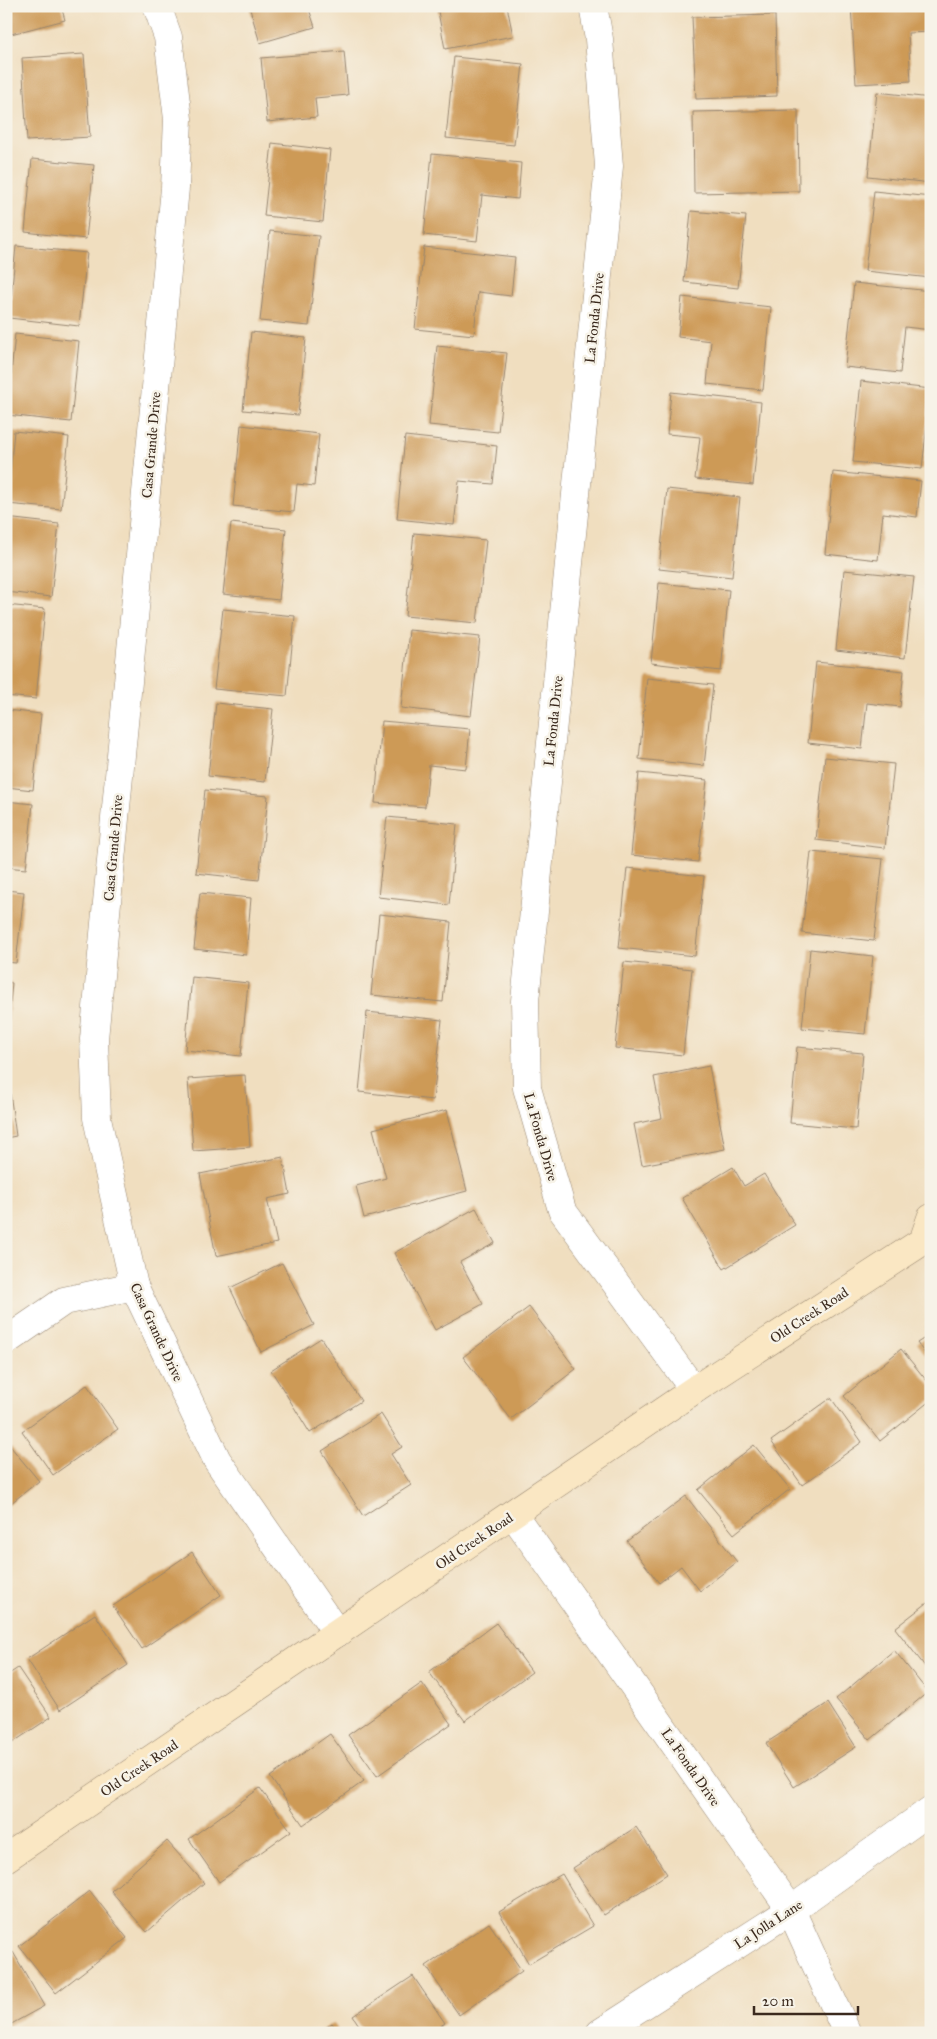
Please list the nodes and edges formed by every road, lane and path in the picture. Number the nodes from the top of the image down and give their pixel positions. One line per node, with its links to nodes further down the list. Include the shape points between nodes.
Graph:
1 (157, 6): 4 (street, Casa Grande Drive, via 168,37 178,120 175,188 94,1039 97,1118)
2 (593, 6): 6 (street, La Fonda Drive, via 599,39 609,166 525,1001 527,1088 562,1210)
3 (931, 1218): 6 (street, Old Creek Road, via 923,1241)
4 (134, 1286): 5 (street, via 64,1301); 8 (street, Casa Grande Drive, via 217,1460)
5 (6, 1341)
6 (694, 1390): 7 (street, Old Creek Road)
7 (513, 1514): 8 (street, Old Creek Road); 11 (street, La Fonda Drive)
8 (338, 1633): 10 (street, Old Creek Road)
9 (931, 1810): 11 (street, La Jolla Lane)
10 (6, 1858)
11 (791, 1910): 12 (street, La Jolla Lane); 13 (street, La Fonda Drive)
12 (600, 2033)
13 (847, 2033)

